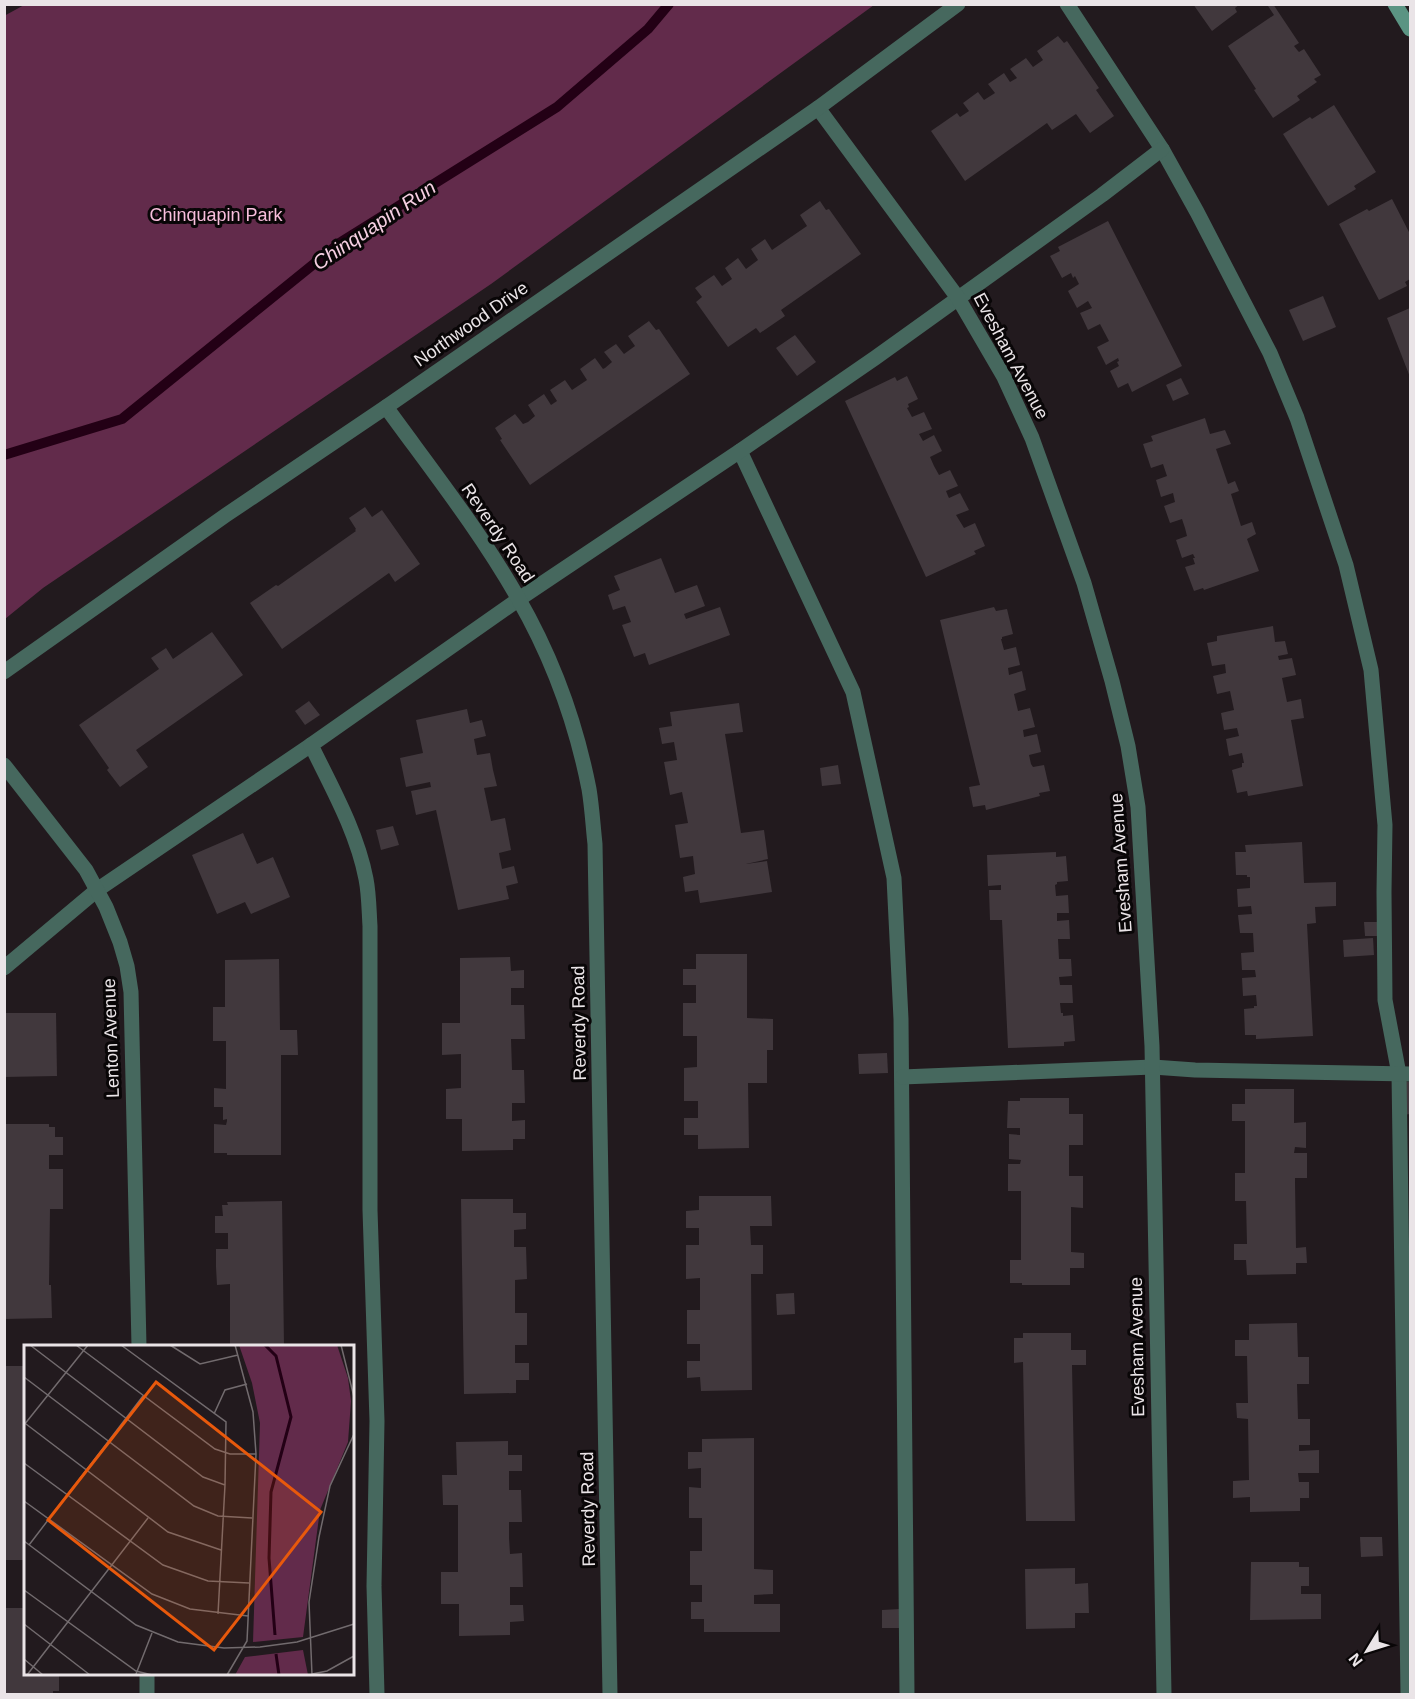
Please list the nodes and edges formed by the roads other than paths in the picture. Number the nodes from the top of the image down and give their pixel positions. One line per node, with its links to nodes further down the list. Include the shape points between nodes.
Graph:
1 (958, 4): 5 (street, Northwood Drive)
2 (1067, 4): 6 (street)
3 (1395, 4): 4 (main road)
4 (1410, 29)
5 (818, 108): 7 (street, Evesham Avenue); 8 (street, Northwood Drive)
6 (1162, 149): 7 (street); 17 (street, via 1270,353 1297,418 1346,565 1371,670 1385,825 1385,1000)
7 (958, 298): 9 (street); 16 (street, Evesham Avenue, via 1004,377 1032,438 1084,583 1112,681 1138,807)
8 (386, 407): 10 (street, Reverdy Road, via 489,550); 11 (street, Northwood Drive, via 225,515)
9 (740, 451): 10 (street); 18 (street, via 853,692 894,878)
10 (519, 599): 12 (street); 23 (street, Reverdy Road, via 561,689 576,735 589,791 595,844)
11 (4, 672)
12 (311, 745): 14 (street); 22 (street, via 356,843 366,879 370,926)
13 (4, 765): 14 (street, Lenton Avenue, via 86,870)
14 (97, 890): 15 (street); 19 (street, Lenton Avenue, via 120,942 131,992)
15 (4, 968)
16 (1153, 1067): 17 (street); 18 (street); 25 (street, Evesham Avenue)
17 (1405, 1074): 26 (street)
18 (902, 1077): 24 (street)
19 (139, 1345)
20 (147, 1675): 21 (street)
21 (147, 1695)
22 (377, 1695)
23 (610, 1695)
24 (907, 1695)
25 (1164, 1695)
26 (1408, 1695)

